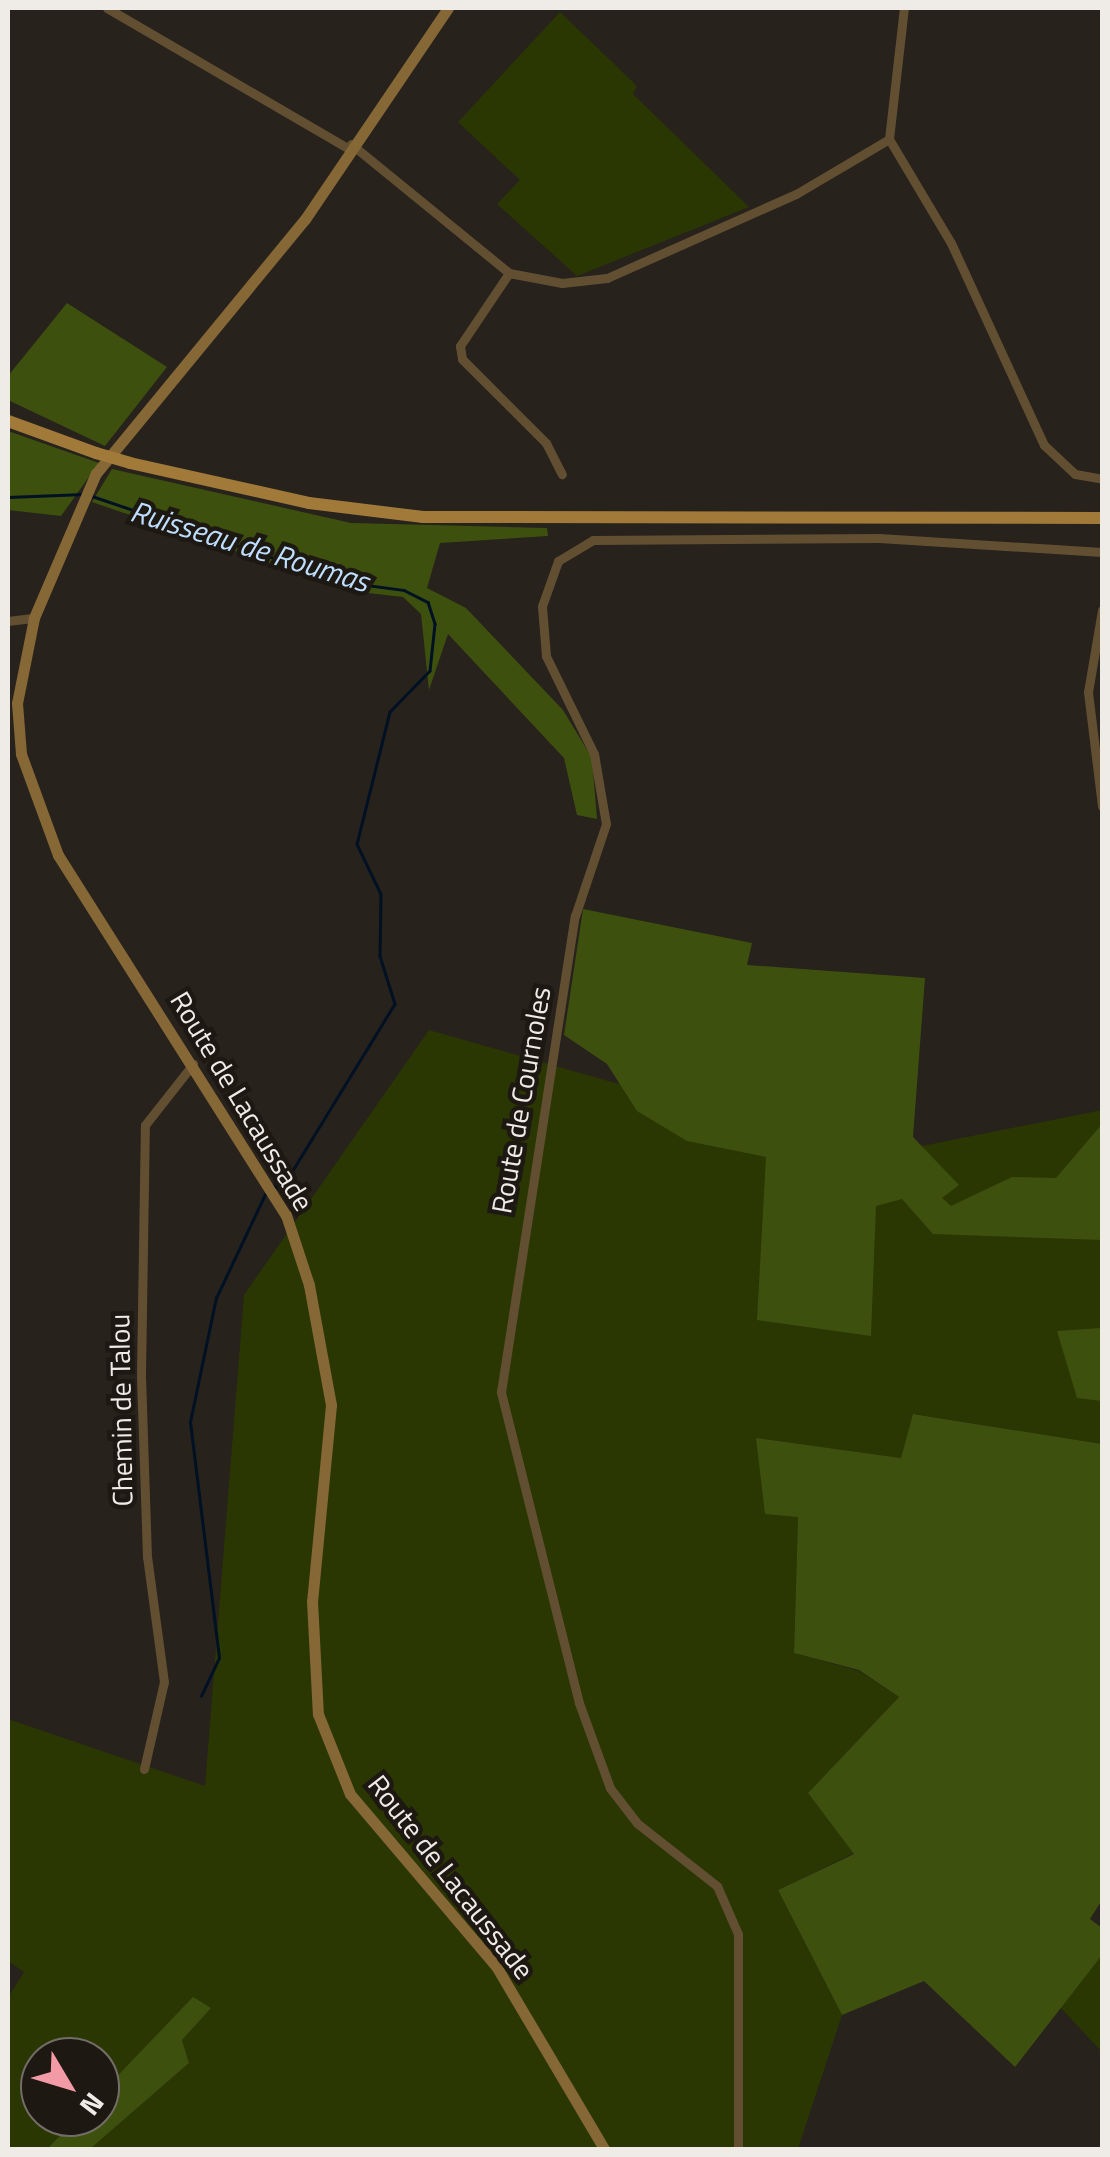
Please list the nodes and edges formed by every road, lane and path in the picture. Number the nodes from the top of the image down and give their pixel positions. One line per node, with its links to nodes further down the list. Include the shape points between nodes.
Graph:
1 (107, 8): 5 (street)
2 (448, 8): 5 (street, Route de Lacaussade)
3 (904, 8): 4 (street)
4 (889, 139): 6 (street, via 796,194 607,278 562,283); 9 (street, via 952,243 1044,445 1075,474)
5 (349, 146): 6 (street); 13 (street, Route de Lacaussade, via 305,219 96,473)
6 (508, 272): 8 (street, via 460,346 462,359 546,443)
7 (8, 421): 10 (main road, bridge, via 130,463 308,503 423,517)
8 (562, 474)
9 (1102, 479)
10 (1102, 518)
11 (1102, 552): 20 (street, Route de Cournoles, via 880,538 593,540 572,547 548,582 546,656 594,754 606,824 575,916 502,1392 579,1703 610,1788 637,1823 717,1886 738,1934)
12 (1102, 610): 16 (street, via 1088,692)
13 (34, 618): 14 (street); 15 (street, Route de Lacaussade)
14 (8, 621)
15 (12, 706): 17 (street, Route de Lacaussade, via 36,812)
16 (1102, 806)
17 (193, 1064): 18 (street, Chemin de Talou, via 146,1125 140,1374 164,1682); 19 (street, Route de Lacaussade, via 286,1216 309,1284 331,1404 312,1601 318,1714 350,1794 496,1966)
18 (144, 1769)
19 (605, 2150)
20 (738, 2150)

